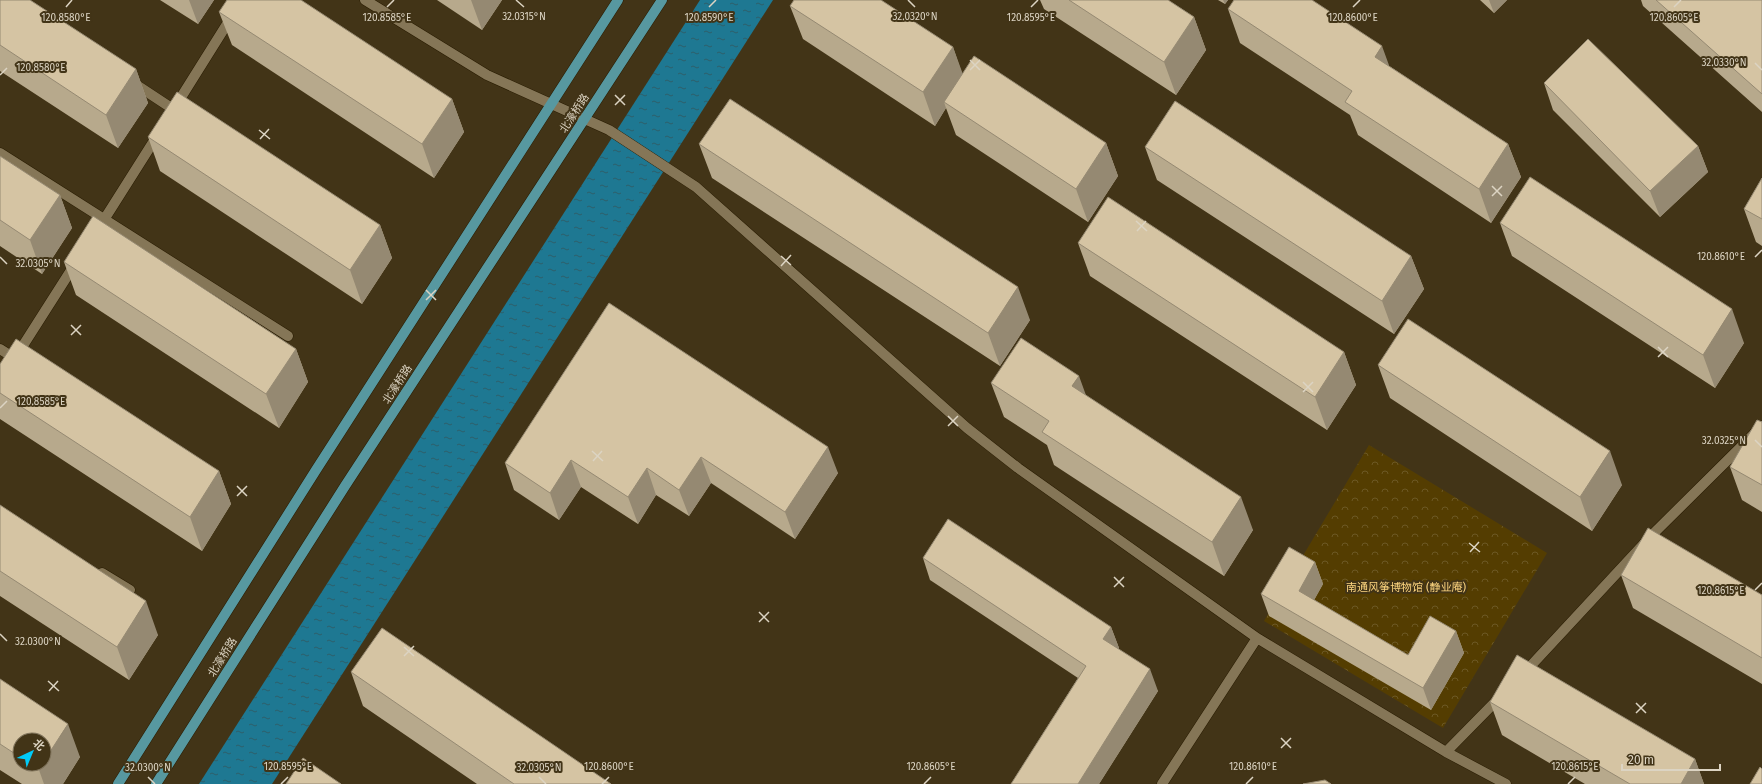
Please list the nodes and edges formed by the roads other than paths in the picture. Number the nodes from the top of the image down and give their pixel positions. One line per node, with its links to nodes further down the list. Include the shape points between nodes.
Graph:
1 (242, 0): 7 (street)
2 (365, 0): 6 (street, via 487,76)
3 (618, 0): 6 (main road, 北濠桥路)
4 (662, 0): 9 (main road, 北濠桥路)
5 (122, 76): 7 (street)
6 (551, 103): 9 (street); 24 (main road, 北濠桥路)
7 (172, 113): 8 (street)
8 (187, 118)
9 (585, 119): 20 (street, via 609,130 696,186 968,428 1018,468); 25 (main road, 北濠桥路, via 350,479)
10 (162, 129): 12 (street)
11 (0, 153): 12 (street)
12 (104, 219): 13 (street); 15 (street)
13 (288, 336)
14 (0, 349): 15 (street)
15 (13, 361): 16 (street)
16 (28, 367)
17 (1762, 426): 21 (street, via 1654,534)
18 (91, 566): 19 (street)
19 (130, 590)
20 (1257, 638): 23 (street); 26 (street)
21 (1517, 680)
22 (1506, 692): 23 (street)
23 (1446, 752): 27 (street)
24 (118, 784)
25 (156, 784)
26 (1162, 784)
27 (1506, 784)

